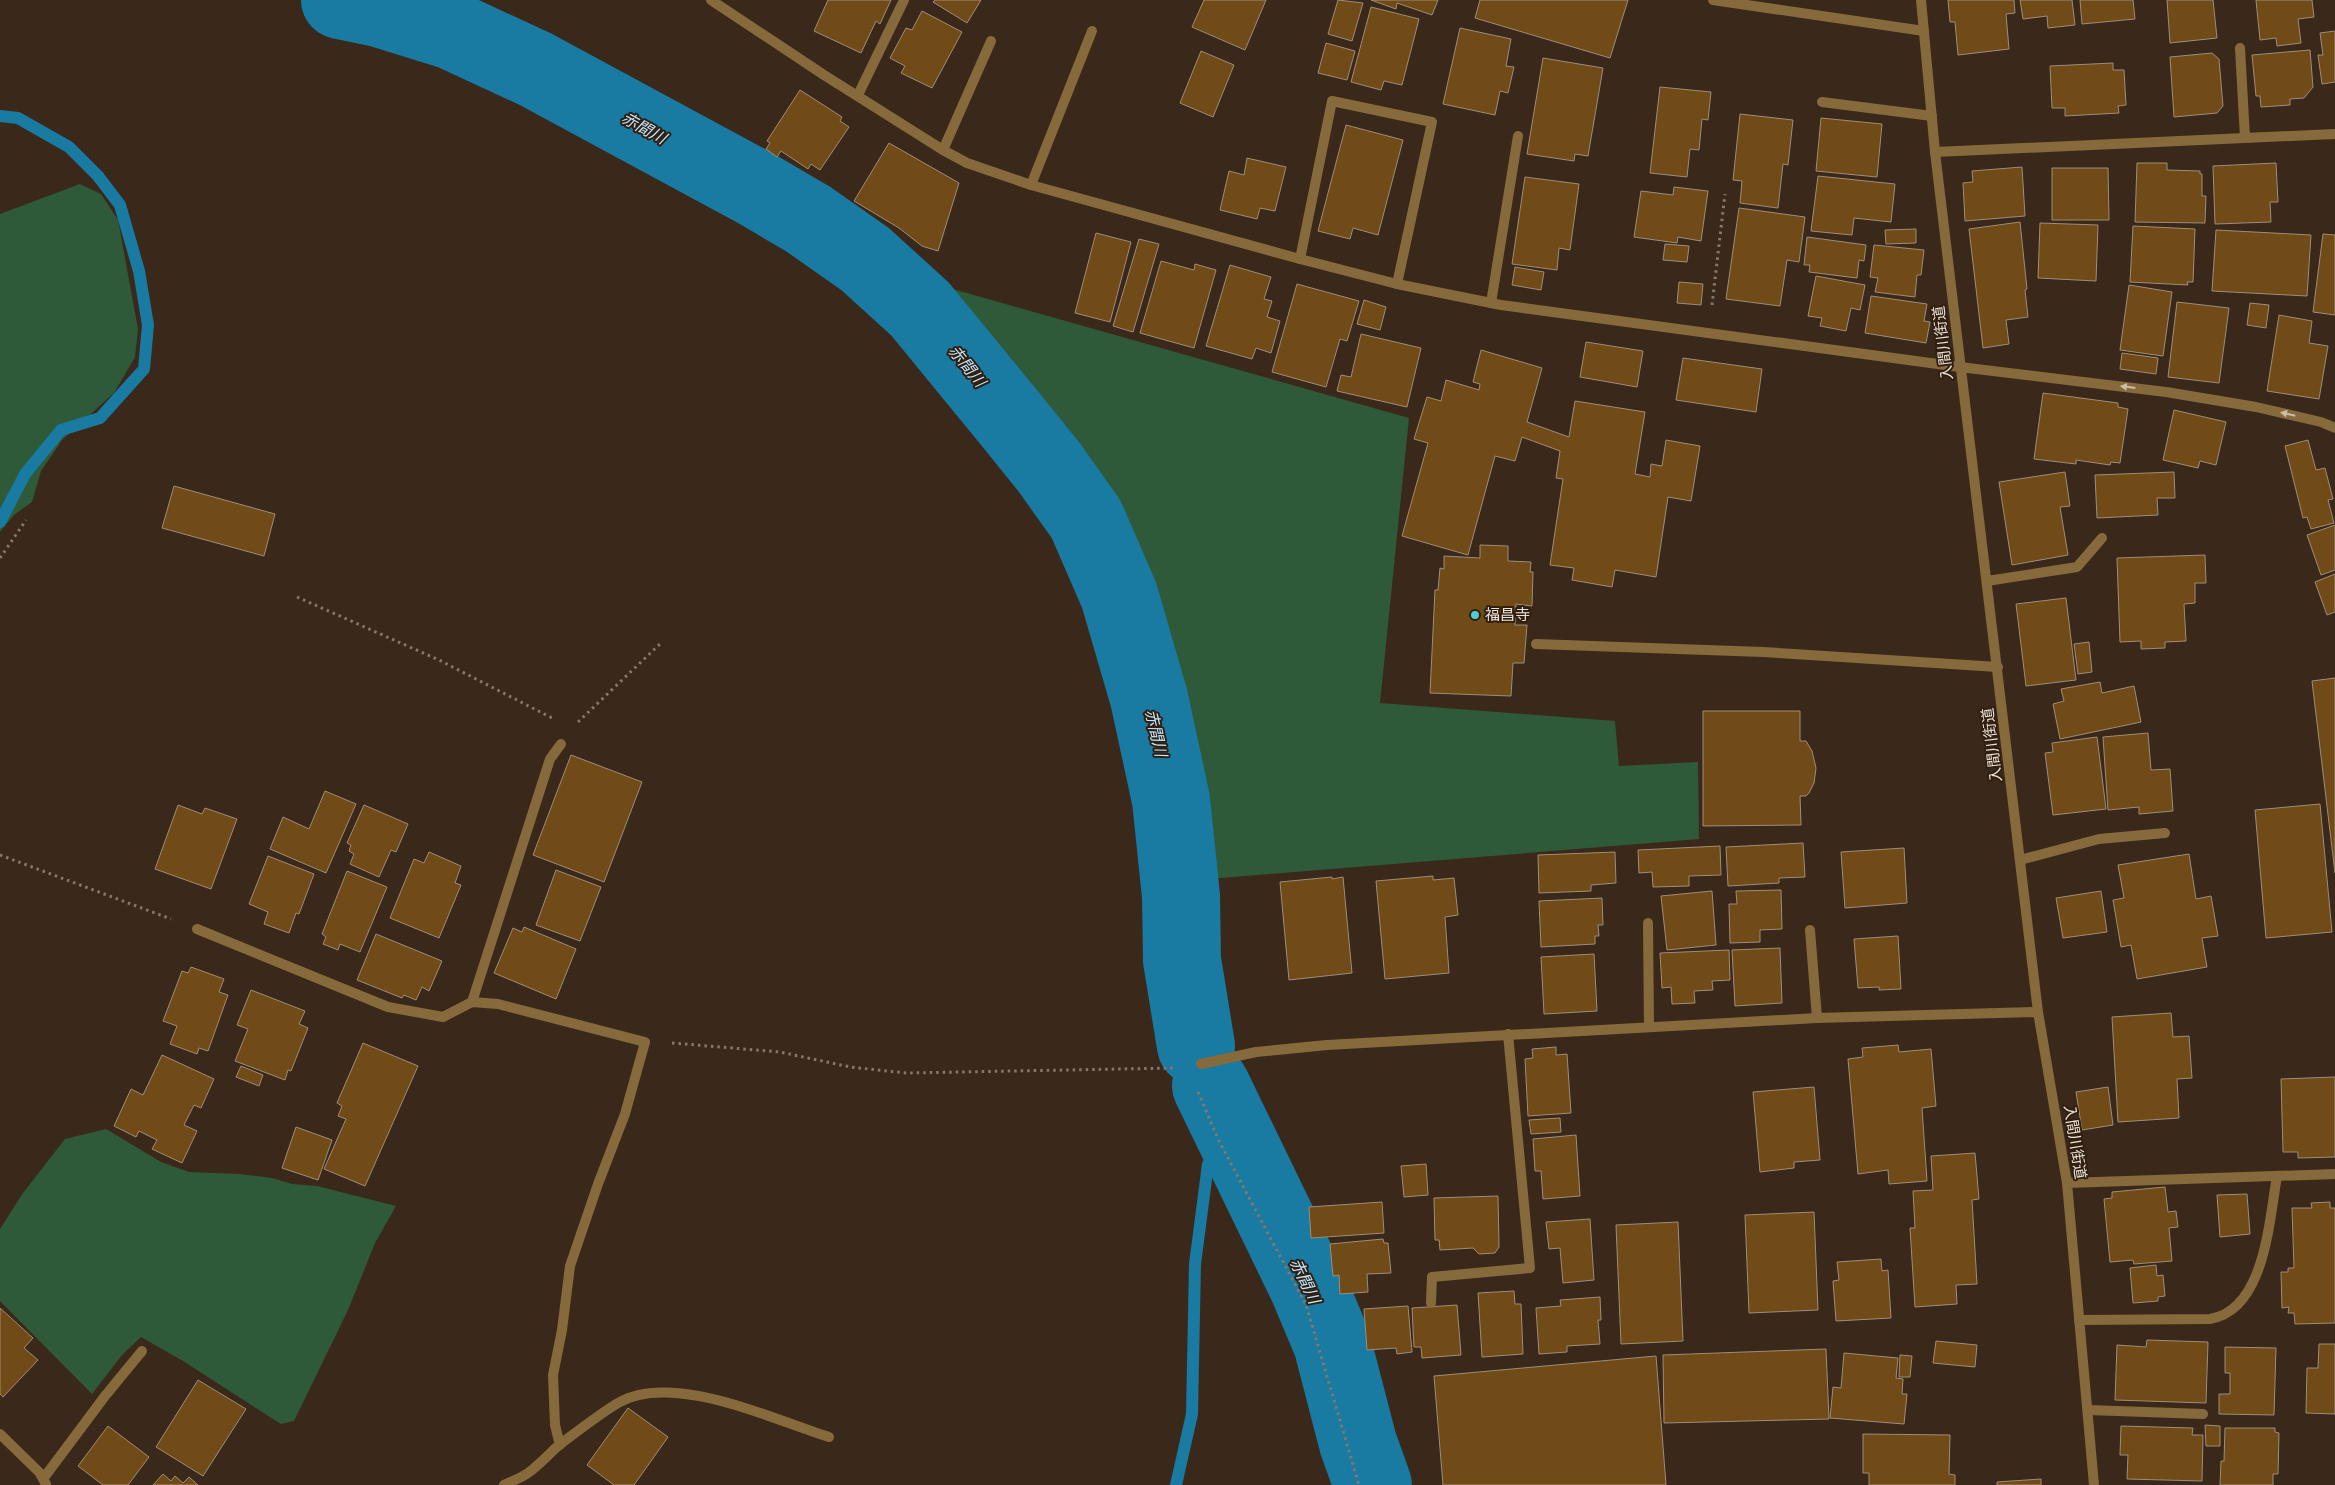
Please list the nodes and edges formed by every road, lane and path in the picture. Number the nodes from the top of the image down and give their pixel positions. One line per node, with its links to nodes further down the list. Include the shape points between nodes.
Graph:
1 (711, 0): 9 (street)
2 (904, 0): 9 (street)
3 (1713, 0): 6 (street)
4 (1921, 0): 6 (street, 入間川街道)
5 (1092, 31): 17 (street)
6 (1924, 31): 11 (street, 入間川街道)
7 (991, 41): 15 (street)
8 (2240, 48): 14 (street)
9 (858, 95): 15 (street)
10 (1822, 102): 11 (street)
11 (1932, 116): 16 (street, 入間川街道)
12 (2335, 134): 14 (street)
13 (1518, 136): 21 (street)
14 (2245, 138): 16 (street)
15 (943, 150): 17 (street, via 967,163)
16 (1935, 152): 23 (street, 入間川街道)
17 (1031, 186): 19 (street)
18 (1725, 194): 22 (path)
19 (1300, 259): 20 (street); 20 (street, via 1332,101 1432,122)
20 (1397, 284): 21 (street)
21 (1491, 303): 22 (street)
22 (1709, 333): 23 (street)
23 (1960, 367): 24 (street, one-way to 23, via 2256,407 2166,392); 28 (street, 入間川街道)
24 (2335, 428)
25 (26, 520): 27 (path)
26 (2102, 538): 28 (street, via 2077,567)
27 (0, 558)
28 (1987, 581): 32 (street, 入間川街道)
29 (297, 597): 33 (path, via 439,660)
30 (662, 642): 33 (path)
31 (1536, 644): 32 (street, via 1763,652)
32 (1998, 667): 37 (street, 入間川街道)
33 (572, 729): 34 (path)
34 (560, 744): 41 (street, via 550,759)
35 (2166, 833): 37 (street, via 2099,839)
36 (0, 855): 39 (path)
37 (2020, 860): 42 (street, 入間川街道)
38 (1648, 923): 44 (street)
39 (197, 929): 41 (street, via 388,1007 443,1017)
40 (1810, 930): 43 (street)
41 (472, 1002): 46 (street, via 498,1004)
42 (2038, 1012): 43 (street); 51 (street, 入間川街道)
43 (1817, 1018): 44 (street)
44 (1649, 1027): 45 (street)
45 (1508, 1034): 47 (street, via 1256,1052); 52 (street, via 1530,1268 1432,1277)
46 (645, 1042): 48 (path, via 780,1052 850,1067 906,1073); 59 (street, via 624,1114 570,1266 553,1375 555,1425)
47 (1201, 1064): 48 (path)
48 (1186, 1068): 62 (path, via 1218,1139 1306,1305)
49 (2335, 1174): 50 (street)
50 (2277, 1176): 51 (street); 53 (street, via 2262,1263 2238,1306 2223,1317)
51 (2067, 1183): 53 (street, 入間川街道)
52 (1431, 1303)
53 (2079, 1320): 55 (street, 入間川街道)
54 (142, 1352): 60 (street, via 105,1396)
55 (2088, 1410): 56 (street); 63 (street, 入間川街道)
56 (2203, 1414)
57 (0, 1434): 60 (street)
58 (829, 1437): 59 (street, via 775,1417 670,1391 642,1394 618,1402)
59 (560, 1445): 61 (street, via 528,1473)
60 (45, 1482)
61 (504, 1485)
62 (1359, 1485)
63 (2094, 1485)

